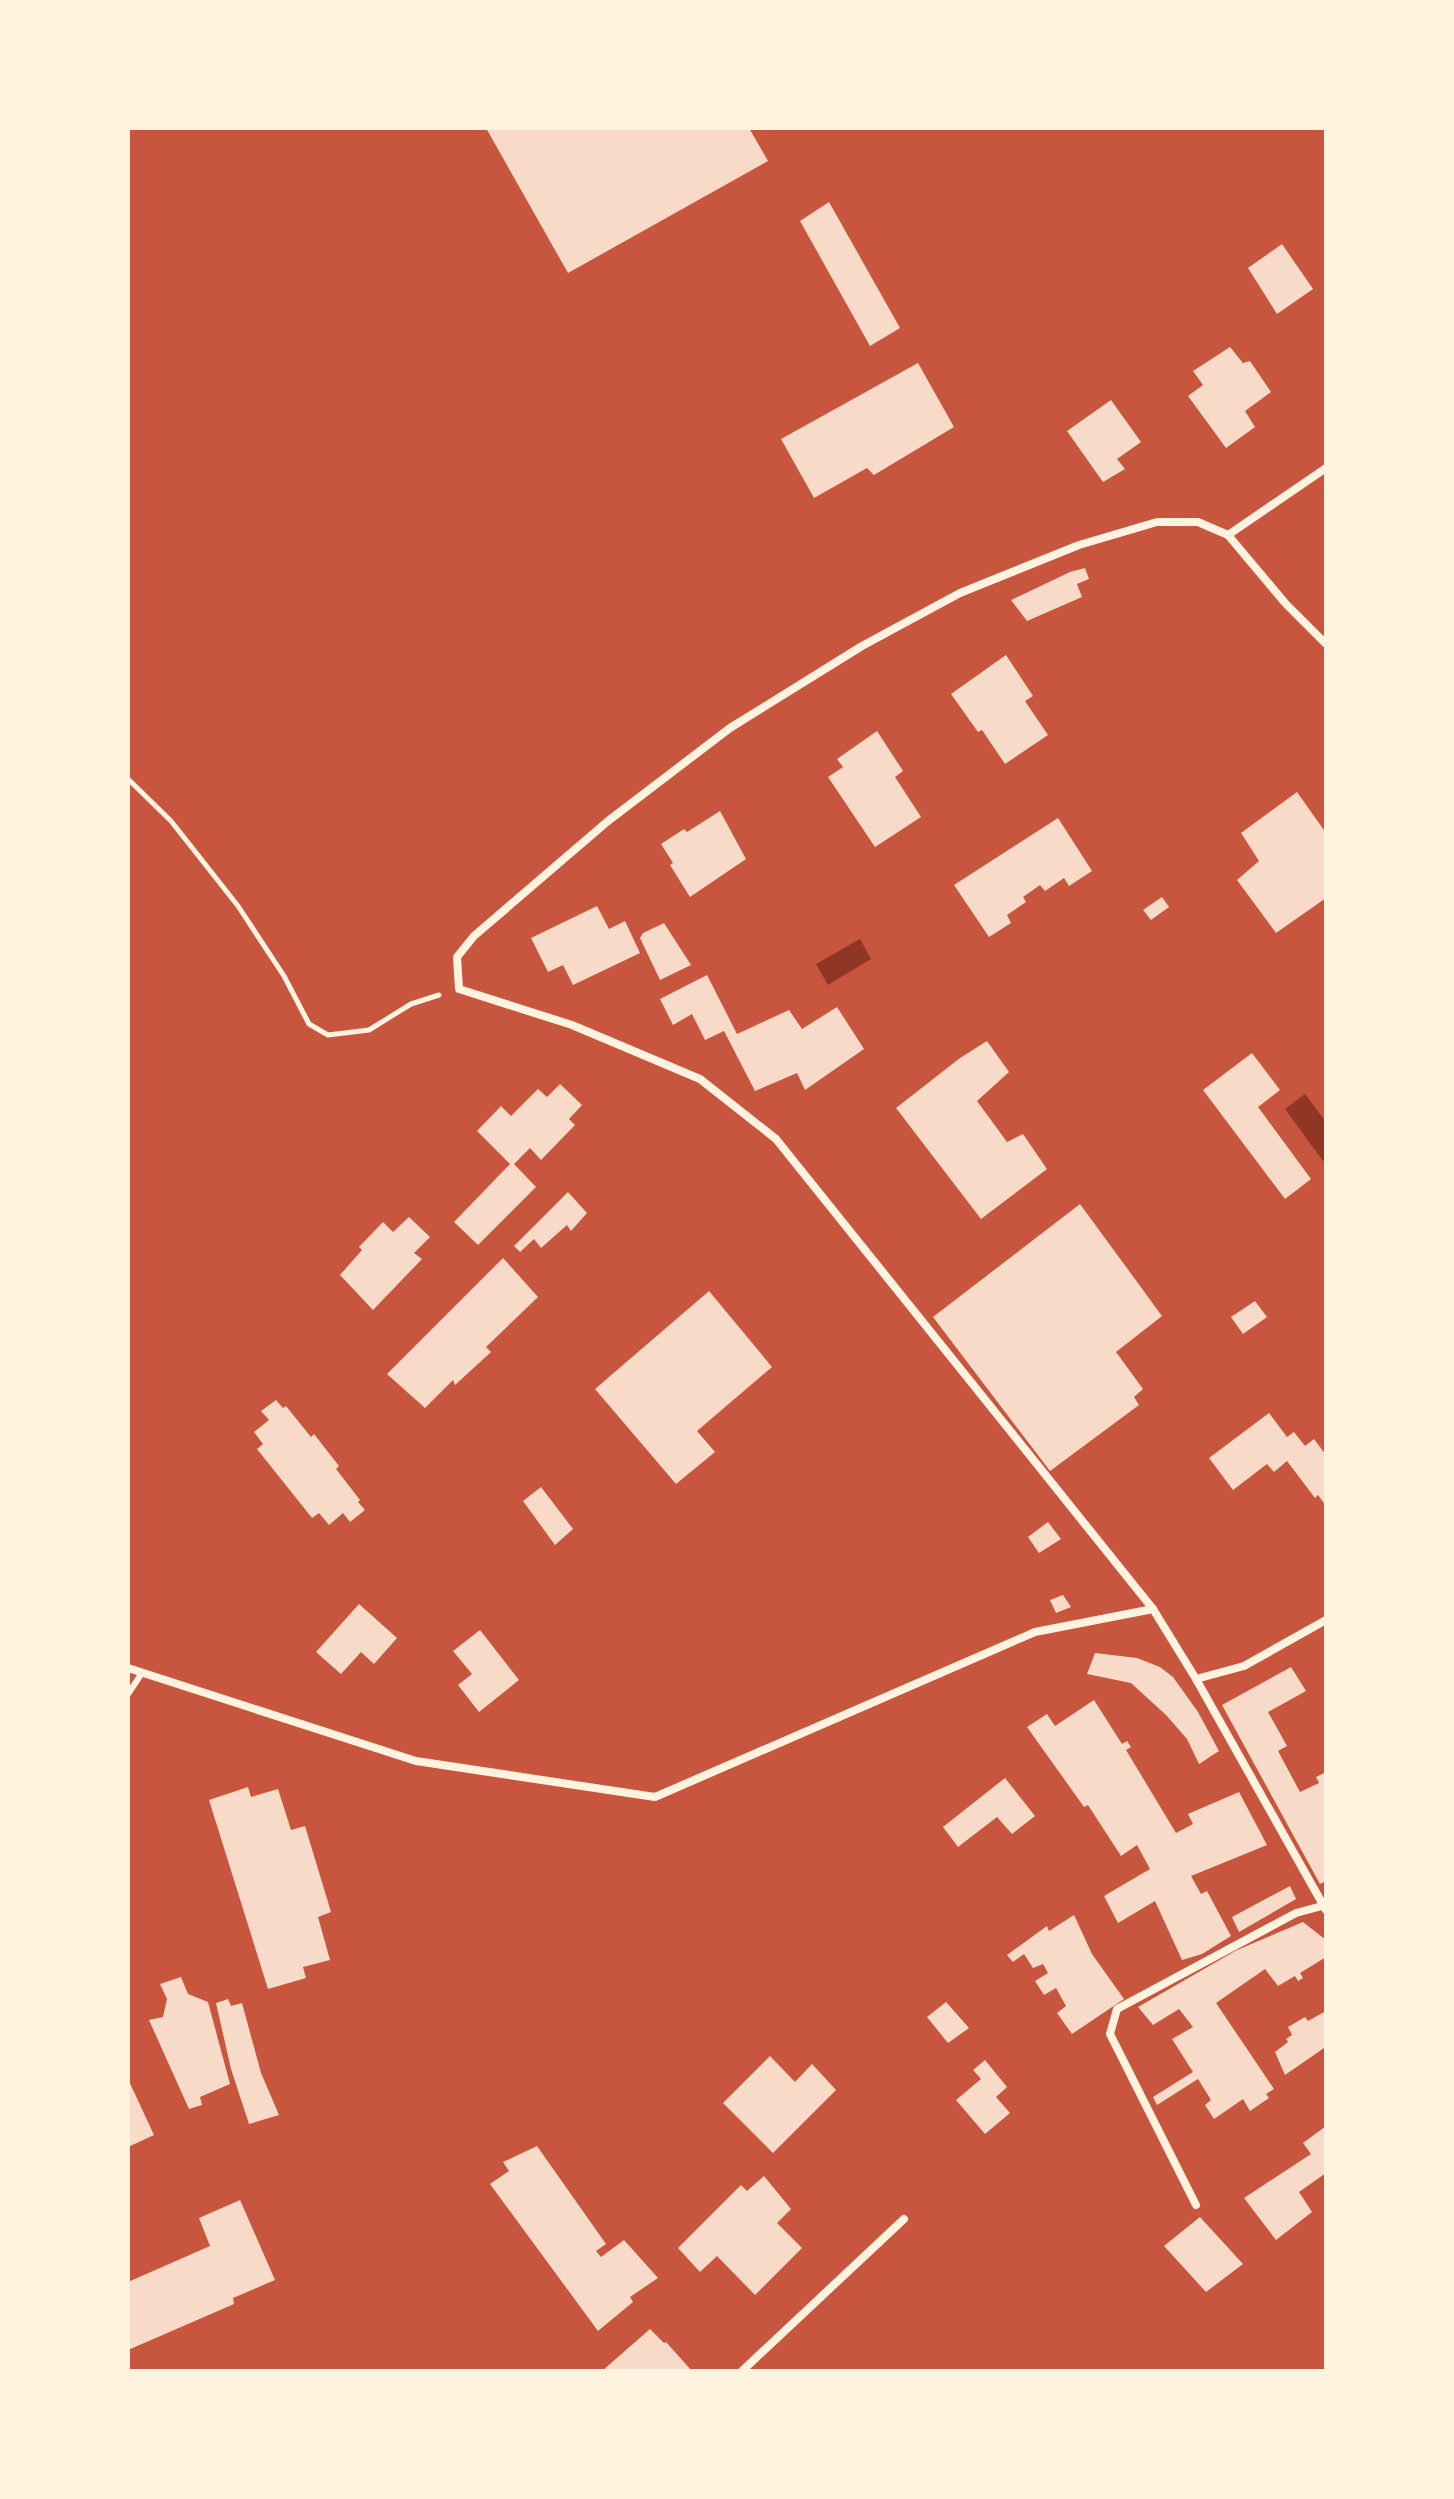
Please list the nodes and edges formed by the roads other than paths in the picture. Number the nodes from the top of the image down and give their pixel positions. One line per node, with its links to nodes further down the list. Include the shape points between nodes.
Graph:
1 (1326, 468): 2 (street)
2 (1228, 535): 3 (street); 4 (street, via 1198,522 1157,522 1079,545 960,593 862,646 730,728 608,821 474,936 457,957 459,989 572,1025 700,1079 776,1139)
3 (1326, 644)
4 (1153, 1609): 7 (street, via 1035,1632 655,1797 416,1761); 8 (street)
5 (1326, 1620): 8 (street, via 1244,1666)
6 (128, 1668): 7 (street)
7 (142, 1673): 9 (lane)
8 (1196, 1679): 10 (street)
9 (128, 1694)
10 (1324, 1908): 11 (street, via 1296,1913 1117,2009 1110,2034)
11 (1196, 2205)
12 (904, 2219): 13 (street)
13 (742, 2371)

